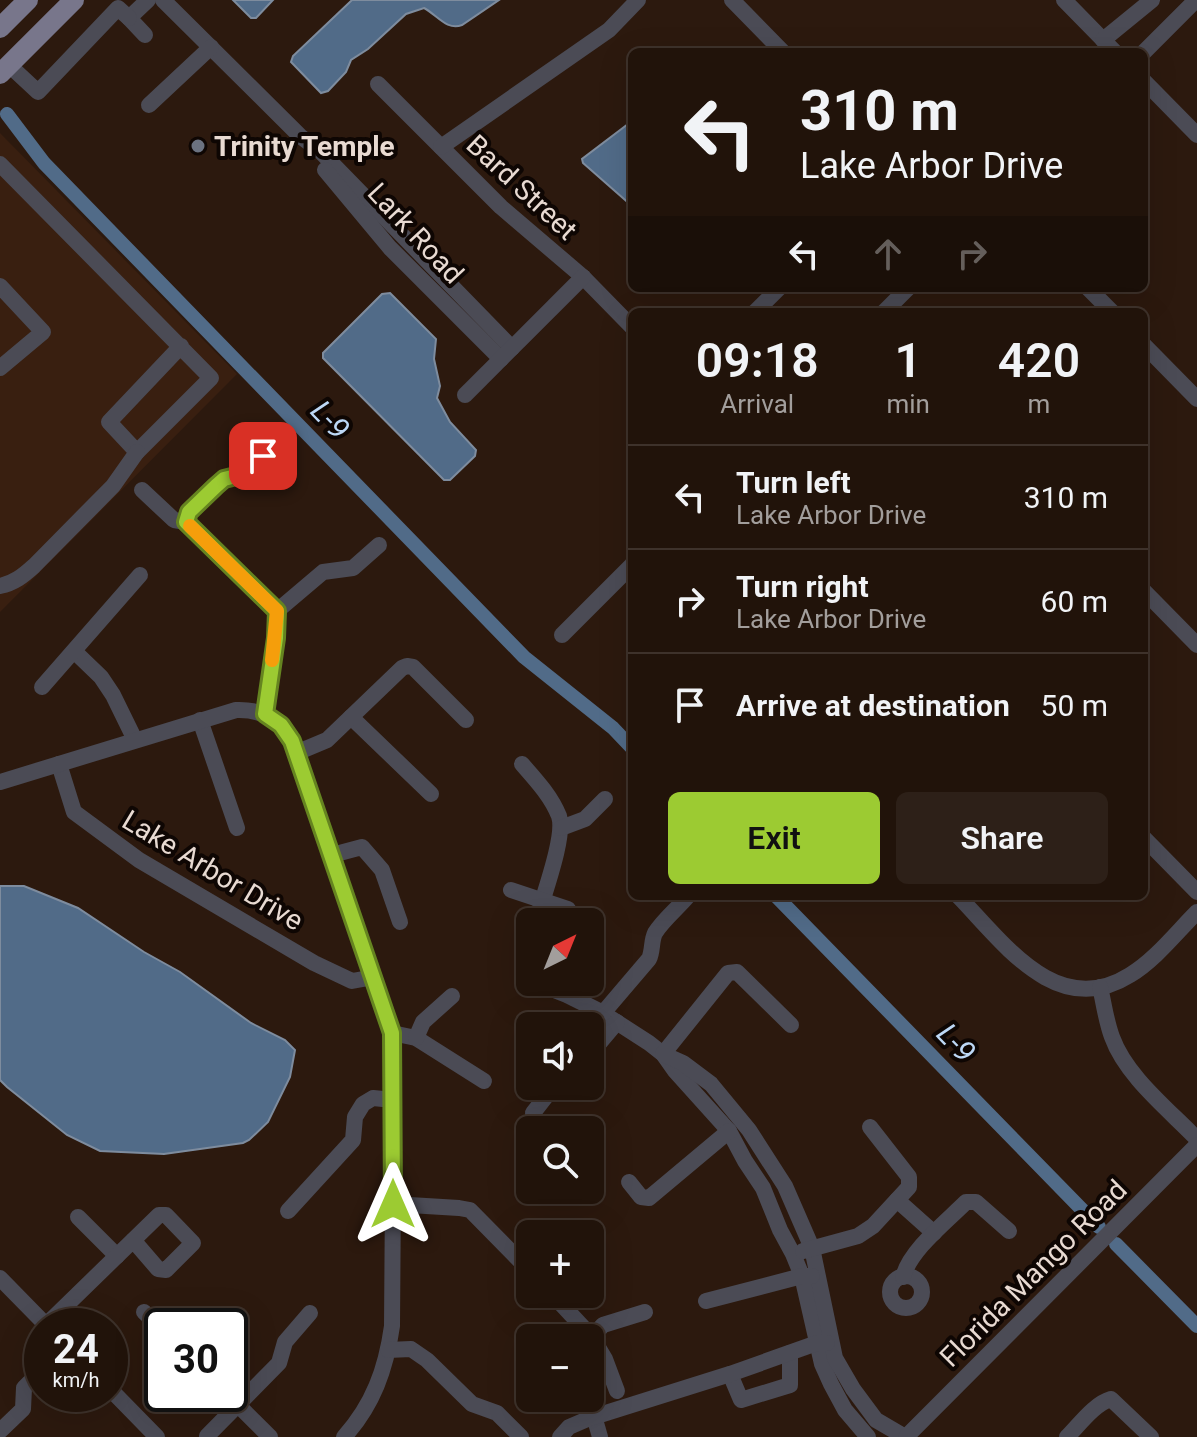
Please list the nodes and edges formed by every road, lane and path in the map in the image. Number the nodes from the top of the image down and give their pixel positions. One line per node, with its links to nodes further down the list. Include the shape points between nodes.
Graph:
1 (28, 0): 11 (main road)
2 (74, 0): 17 (main road)
3 (148, 0): 10 (street)
4 (163, 0): 14 (street, Lark Road)
5 (638, 0): 22 (street, via 609,30)
6 (732, 0): 15 (street)
7 (1064, 0): 13 (street)
8 (1152, 0): 13 (street, via 1124,21)
9 (1184, 4): 16 (street)
10 (129, 18): 12 (street); 17 (street, via 118,8 38,92)
11 (0, 28)
12 (145, 35)
13 (1109, 46)
14 (211, 47): 20 (street); 35 (street, Lark Road, via 321,152)
15 (779, 48)
16 (1147, 48)
17 (5, 70)
18 (378, 84): 22 (street, Bard Street)
19 (1148, 85): 21 (street)
20 (149, 105)
21 (1197, 135)
22 (441, 147): 24 (street, Bard Street)
23 (0, 164): 33 (street)
24 (583, 277): 32 (street, Bard Street); 35 (street)
25 (0, 286): 36 (street, via 43,332)
26 (775, 292): 29 (street)
27 (904, 292): 30 (street)
28 (1092, 292): 31 (street)
29 (759, 308)
30 (888, 308)
31 (1108, 308)
32 (628, 323)
33 (181, 346): 40 (street, via 109,422); 40 (street, via 211,378)
34 (1148, 349): 38 (street)
35 (506, 354): 37 (street)
36 (0, 368)
37 (465, 395)
38 (1197, 399)
39 (279, 439): 42 (street, via 248,473 216,486 189,512)
40 (137, 452): 46 (street, via 113,486 34,566)
41 (142, 490): 42 (street, via 174,520)
42 (186, 522): 48 (street)
43 (379, 545): 48 (street, via 353,568 323,572)
44 (628, 569): 49 (street)
45 (140, 575): 51 (street)
46 (0, 586)
47 (1148, 595): 50 (street)
48 (277, 611): 53 (street)
49 (562, 635)
50 (1197, 645)
51 (74, 651): 52 (street); 57 (street, via 101,677)
52 (42, 687)
53 (265, 714): 55 (street, via 236,710); 58 (street, Lake Arbor Drive, via 287,732)
54 (351, 717): 56 (street, via 407,666); 58 (street, via 327,740); 62 (street)
55 (200, 720): 57 (street); 64 (street)
56 (466, 720)
57 (135, 740): 59 (street)
58 (296, 753): 67 (street, Lake Arbor Drive)
59 (59, 764): 61 (street); 77 (street, Lake Arbor Drive, via 74,812 139,860 314,963 352,981)
60 (522, 764): 65 (street, via 545,791)
61 (0, 782)
62 (431, 794)
63 (605, 799): 65 (street, via 585,819)
64 (237, 828)
65 (561, 828): 70 (street)
66 (1148, 842): 69 (street)
67 (332, 855): 76 (street, via 362,847 382,870); 77 (street, Lake Arbor Drive)
68 (511, 890): 70 (street)
69 (1197, 892)
70 (542, 900): 73 (street); 74 (street)
71 (684, 900): 81 (street, via 655,933 649,959)
72 (962, 900): 78 (street, via 1039,976 1068,987)
73 (540, 908)
74 (565, 908)
75 (1197, 912): 78 (street, via 1138,970)
76 (400, 922)
77 (374, 977): 84 (street, Lake Arbor Drive)
78 (1100, 987): 93 (street, via 1121,1057)
79 (452, 996): 85 (street, via 423,1022)
80 (569, 996): 81 (street)
81 (610, 1017): 83 (street); 86 (street)
82 (791, 1025): 86 (street, via 737,972 728,973)
83 (604, 1028)
84 (392, 1033): 85 (street); 88 (street, Lake Arbor Drive)
85 (416, 1038): 87 (street)
86 (663, 1054): 92 (street); 103 (street, via 711,1084 749,1130 785,1186)
87 (484, 1081)
88 (393, 1100): 97 (street, Lake Arbor Drive); 98 (street, via 373,1098 363,1104 355,1117 353,1140)
89 (543, 1100): 90 (street)
90 (533, 1113)
91 (870, 1127): 96 (street, via 909,1177 909,1187)
92 (729, 1131): 95 (street, via 649,1198 641,1197); 104 (street)
93 (1197, 1139)
94 (1197, 1145): 139 (street, Florida Mango Road)
95 (629, 1182)
96 (897, 1200): 101 (street); 103 (street, via 858,1236)
97 (393, 1204): 106 (street, via 470,1210); 119 (street, Lake Arbor Drive)
98 (288, 1211)
99 (78, 1217): 105 (street)
100 (1009, 1231): 101 (street, via 976,1202 966,1202)
101 (934, 1233): 108 (street)
102 (133, 1240): 102 (street, via 159,1215 166,1215 193,1243 166,1270 158,1269); 105 (street)
103 (812, 1248): 104 (street); 107 (street)
104 (793, 1254): 107 (street)
105 (117, 1256): 112 (street)
106 (516, 1257)
107 (810, 1276): 110 (street); 118 (street)
108 (903, 1277)
109 (0, 1278): 111 (street)
110 (706, 1301)
111 (29, 1308)
112 (65, 1308)
113 (565, 1308): 116 (street)
114 (645, 1312): 117 (street)
115 (310, 1313): 124 (street, via 285,1342 279,1363)
116 (580, 1324)
117 (604, 1325)
118 (825, 1343): 120 (street); 138 (street, via 822,1364 831,1384); 139 (street, via 876,1420)
119 (388, 1350): 134 (street, Lake Arbor Drive, via 367,1406); 135 (street, via 411,1349 472,1404 497,1413)
120 (790, 1353): 122 (street); 122 (street, via 790,1385 741,1400)
121 (604, 1357): 125 (street)
122 (730, 1374): 129 (street)
123 (24, 1388): 130 (street, via 23,1409)
124 (248, 1388)
125 (617, 1391)
126 (128, 1407): 132 (street)
127 (224, 1412): 131 (street)
128 (245, 1412): 133 (street)
129 (594, 1416): 136 (street); 137 (street)
130 (0, 1431)
131 (207, 1436)
132 (157, 1437)
133 (270, 1437)
134 (344, 1437)
135 (521, 1437)
136 (560, 1437)
137 (600, 1437)
138 (868, 1437)
139 (906, 1437)
140 (1067, 1437): 141 (street, via 1111,1399)
141 (1151, 1437)

